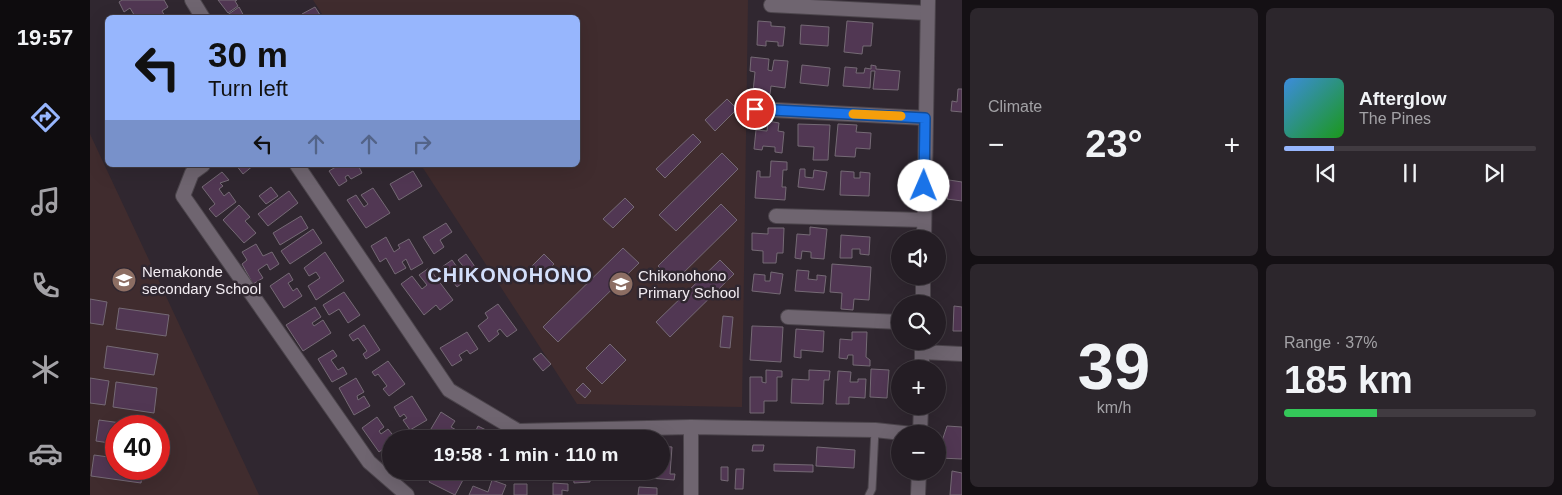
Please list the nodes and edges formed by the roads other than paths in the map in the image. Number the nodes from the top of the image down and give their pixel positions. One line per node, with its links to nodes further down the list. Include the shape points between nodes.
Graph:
1 (192, 0): 4 (street)
2 (771, 5): 3 (street)
3 (927, 6): 6 (street)
4 (201, 15)
5 (755, 109): 6 (street)
6 (925, 118): 10 (street)
7 (200, 167): 20 (street, via 192,173 183,196 369,462)
8 (298, 167): 16 (street, via 449,390 518,430)
9 (776, 216): 10 (street)
10 (924, 220): 11 (street)
11 (924, 230)
12 (788, 317): 13 (street)
13 (891, 322)
14 (939, 350): 15 (street)
15 (962, 354)
16 (691, 426): 17 (street); 21 (street)
17 (875, 430): 18 (street); 22 (lane)
18 (891, 432)
19 (919, 480): 23 (street)
20 (407, 495)
21 (691, 495)
22 (869, 495)
23 (918, 495)

